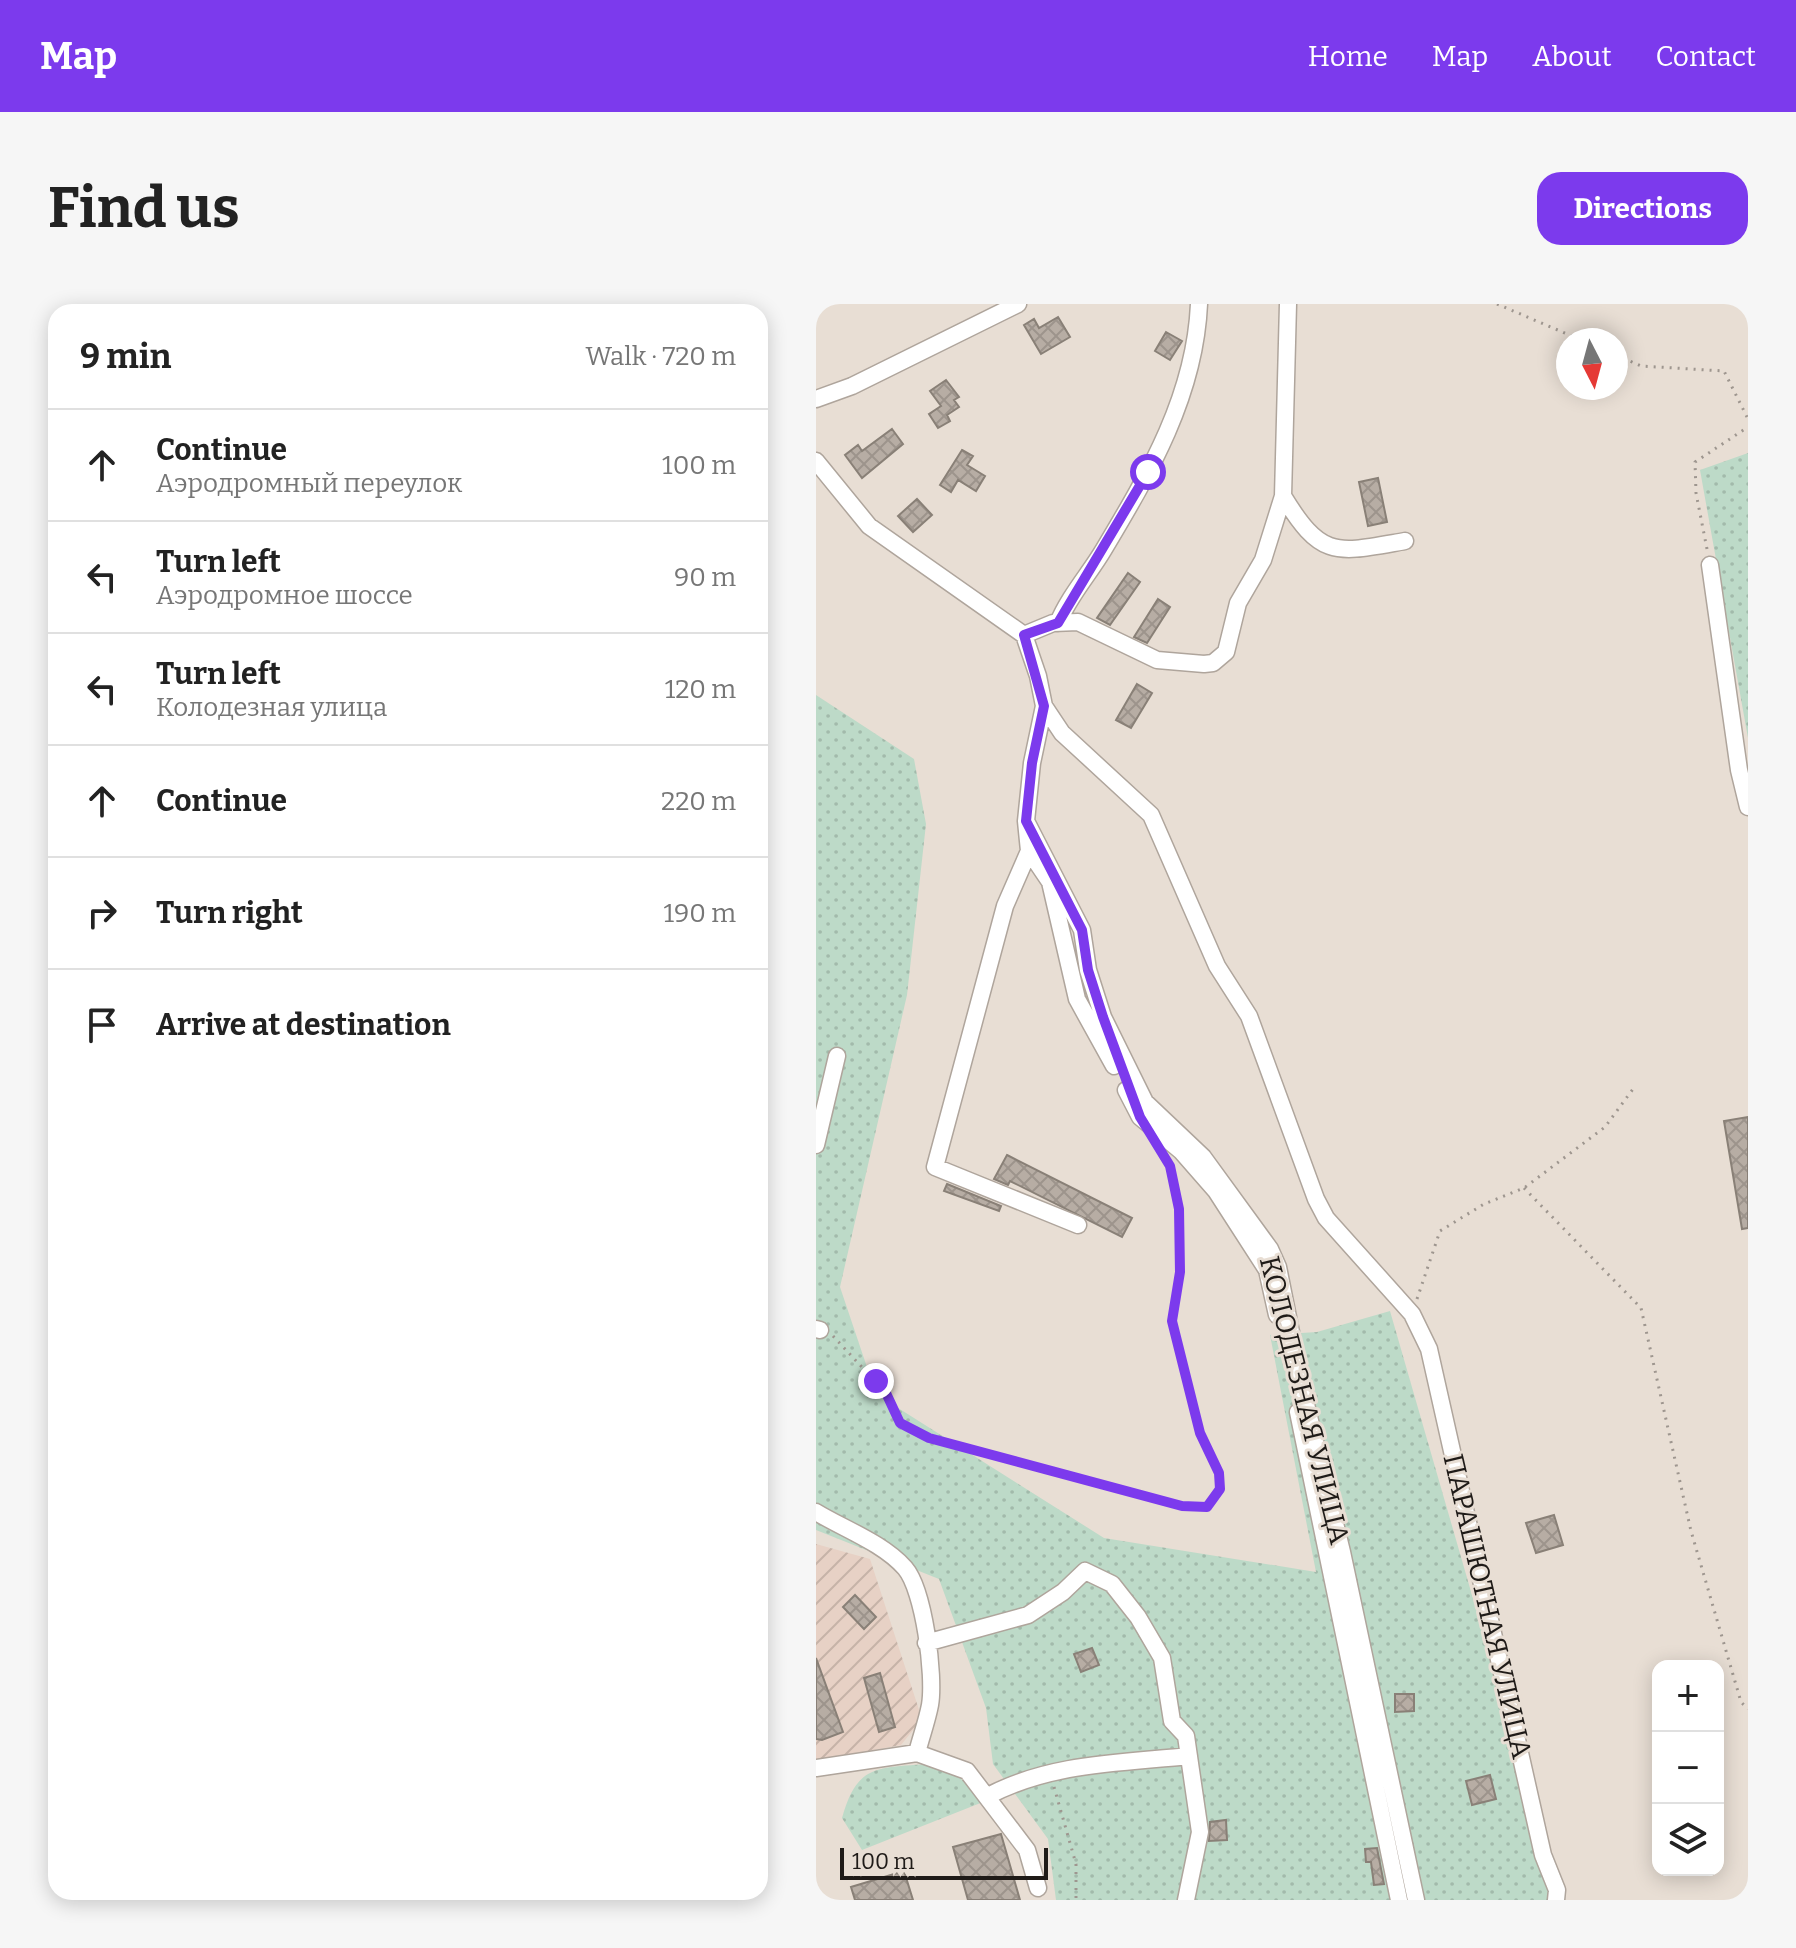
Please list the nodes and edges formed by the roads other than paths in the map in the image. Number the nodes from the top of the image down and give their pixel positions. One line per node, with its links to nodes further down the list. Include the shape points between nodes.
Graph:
1 (1018, 304): 4 (street)
2 (1199, 304): 9 (street, via 1197,345 1183,398 1148,472)
3 (1288, 304): 6 (street)
4 (816, 399)
5 (816, 461): 10 (street, via 869,526)
6 (1283, 496): 7 (street, via 1305,533 1343,552); 9 (street, via 1263,560 1238,603 1230,643 1213,663 1157,660 1078,622)
7 (1405, 541)
8 (1710, 565): 12 (street)
9 (1058, 623): 10 (street)
10 (1024, 635): 11 (street)
11 (1044, 706): 13 (street); 28 (street, ПАРАШЮТНАЯ УЛИЦА, via 1062,733 1151,815 1217,966 1249,1016 1316,1199 1326,1218 1412,1314 1429,1349)
12 (1748, 807)
13 (1026, 821): 14 (street); 27 (street, КОЛОДЕЗНАЯ УЛИЦА, via 1082,930 1103,1017 1145,1102 1203,1157 1278,1267)
14 (1029, 851): 17 (street, via 1005,906 935,1167); 26 (street, КОЛОДЕЗНАЯ УЛИЦА, via 1050,882 1077,999 1140,1117 1181,1151 1216,1191 1267,1270)
15 (837, 1056): 16 (street)
16 (816, 1145)
17 (1078, 1225)
18 (816, 1512): 19 (street, via 889,1553 905,1568 924,1606)
19 (926, 1643): 20 (street, via 931,1703); 21 (street, via 1028,1615 1085,1571 1112,1584 1162,1658 1172,1721 1186,1736)
20 (917, 1753): 22 (street); 23 (street, via 967,1771)
21 (1189, 1756): 23 (street, via 1050,1773 1017,1780); 25 (street, via 1200,1832)
22 (816, 1768)
23 (988, 1796): 24 (street, via 1027,1850)
24 (1038, 1888)
25 (1186, 1900)
26 (1399, 1900)
27 (1416, 1900)
28 (1556, 1900)

